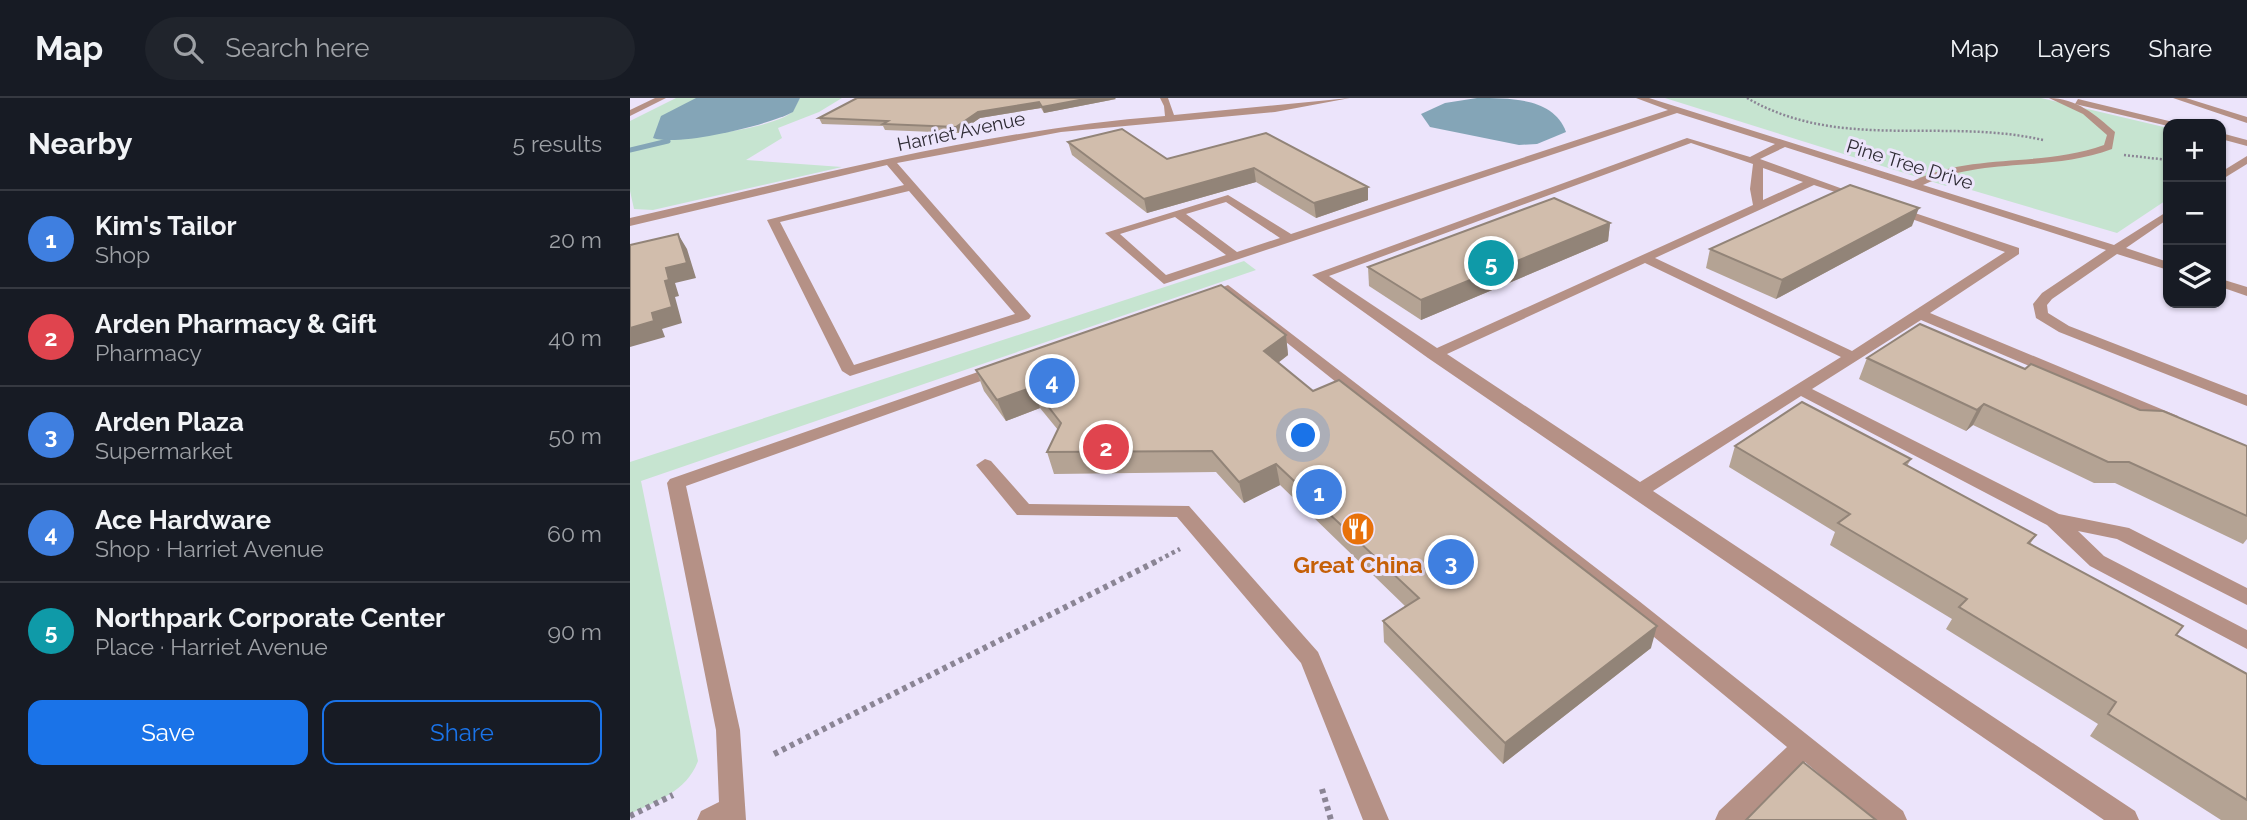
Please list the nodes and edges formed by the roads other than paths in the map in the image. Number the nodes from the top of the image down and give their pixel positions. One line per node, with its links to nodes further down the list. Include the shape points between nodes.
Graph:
1 (662, 98): 11 (street)
2 (1164, 98): 12 (street)
3 (1346, 98): 12 (street, Harriet Avenue, via 1273,110)
4 (1640, 98): 9 (street, Pine Tree Drive)
5 (2053, 98): 24 (street, via 2085,112 2112,134 2108,147 2085,158 1965,164)
6 (2060, 98): 14 (street)
7 (2177, 98): 10 (street)
8 (2240, 104): 10 (street)
9 (1677, 110): 17 (street, Pine Tree Drive); 32 (street)
10 (2211, 110): 13 (street)
11 (630, 113)
12 (1170, 118): 20 (street, Harriet Avenue, via 1050,131)
13 (2247, 120)
14 (2163, 122)
15 (2226, 137): 16 (street)
16 (2247, 143)
17 (1784, 144): 18 (street, Pine Tree Drive); 21 (street, via 1754,158)
18 (1808, 152): 21 (street, via 1775,165); 24 (street, Pine Tree Drive)
19 (2247, 159): 22 (street)
20 (891, 163): 25 (street); 29 (street, Harriet Avenue)
21 (1758, 164): 23 (street); 26 (street); 41 (street, via 1691,140 1319,275)
22 (2226, 174)
23 (1814, 181): 26 (street); 40 (street, via 2015,251)
24 (1914, 185): 33 (street, Pine Tree Drive)
25 (911, 187): 25 (street, via 1024,316 850,371 773,220)
26 (1759, 206): 35 (street)
27 (1177, 213): 31 (street); 32 (street, via 1228,198); 34 (street)
28 (2163, 218): 33 (street)
29 (630, 222)
30 (1098, 223): 31 (street)
31 (1111, 233): 34 (street, via 1164,280)
32 (1290, 239): 34 (street)
33 (2120, 250): 36 (street, Pine Tree Drive); 45 (street, via 2047,296 2039,310 2052,323)
34 (1236, 256)
35 (1644, 258): 41 (street); 42 (street)
36 (2163, 264)
37 (2226, 286): 38 (street)
38 (2247, 292)
39 (1189, 303): 52 (street, via 1228,289)
40 (1920, 314): 42 (street); 46 (street)
41 (1433, 355): 48 (street)
42 (1853, 357): 44 (street)
43 (1018, 363): 53 (street, via 676,483 728,730)
44 (1801, 390): 48 (street); 49 (street)
45 (2247, 401)
46 (2184, 425)
47 (985, 465): 54 (street, via 1024,510 1182,511 1310,658)
48 (1638, 492): 57 (street)
49 (2054, 520): 50 (street, via 2122,533); 51 (street, via 2097,561)
50 (2247, 597)
51 (2247, 640)
52 (1804, 747): 55 (street); 56 (street)
53 (725, 816)
54 (1376, 820)
55 (1728, 820)
56 (1894, 820)
57 (2126, 820)

